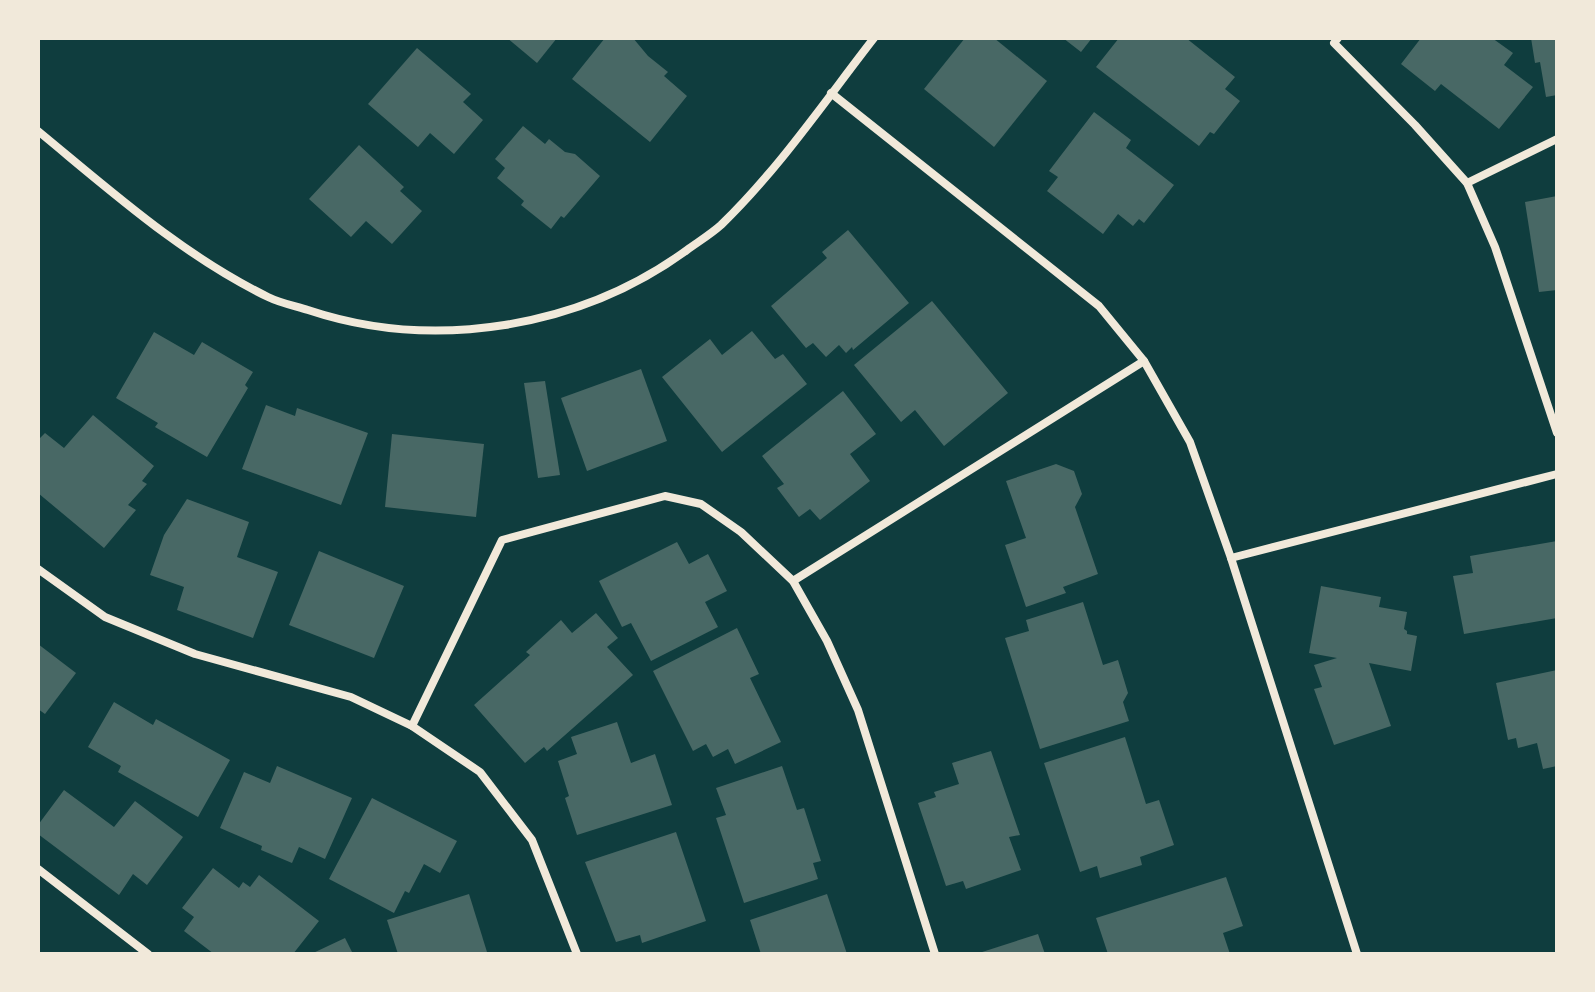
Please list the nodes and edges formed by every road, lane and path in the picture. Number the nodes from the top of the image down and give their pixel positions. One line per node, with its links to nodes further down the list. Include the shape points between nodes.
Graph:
1 (874, 38): 3 (street)
2 (1338, 38): 6 (street, via 1334,43)
3 (831, 93): 4 (street, via 720,226 660,269 598,301 470,330 345,322 270,298 152,225); 7 (street, via 1099,306)
4 (38, 131)
5 (1557, 139): 6 (street)
6 (1467, 183): 8 (street, via 1495,247)
7 (1144, 361): 10 (street, via 1190,442); 12 (street)
8 (1557, 433)
9 (1557, 474): 10 (street)
10 (1231, 558): 18 (street)
11 (38, 569): 13 (street, via 105,617 195,654 351,697)
12 (793, 581): 13 (street, via 741,532 701,504 665,496 502,540); 17 (street, via 858,710)
13 (412, 726): 16 (street, via 480,772 532,840)
14 (38, 869): 15 (street)
15 (148, 954)
16 (577, 954)
17 (935, 954)
18 (1357, 954)

